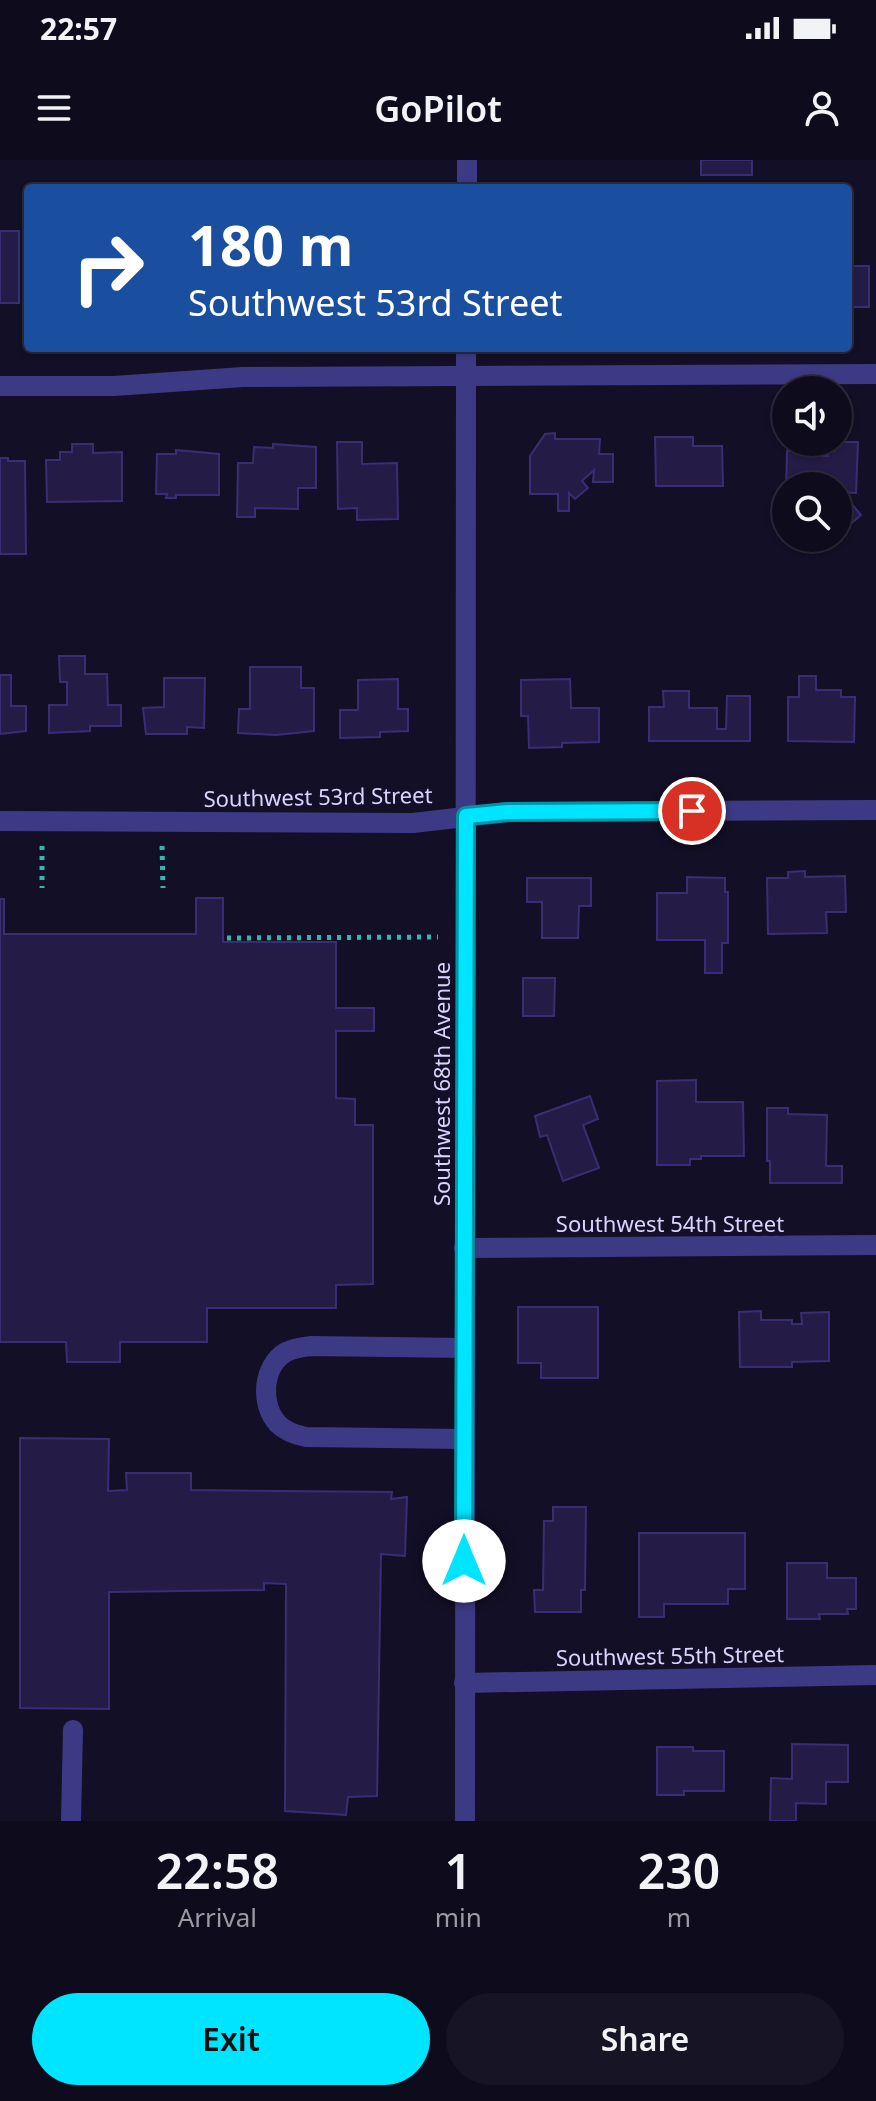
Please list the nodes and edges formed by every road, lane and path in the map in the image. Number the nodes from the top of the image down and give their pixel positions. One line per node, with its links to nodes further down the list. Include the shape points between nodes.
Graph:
1 (467, 160): 2 (street)
2 (467, 184)
3 (466, 352): 5 (street, Southwest 68th Avenue)
4 (876, 374): 5 (street)
5 (466, 376): 6 (street); 8 (street, Southwest 68th Avenue)
6 (0, 386)
7 (876, 810): 8 (street, Southwest 53rd Street)
8 (466, 816): 9 (street, Southwest 53rd Street, via 413,823); 17 (street, Southwest 68th Avenue)
9 (0, 821)
10 (162, 845): 13 (path)
11 (42, 846): 12 (path)
12 (42, 888)
13 (163, 888)
14 (438, 937): 15 (path)
15 (227, 938)
16 (876, 1245): 17 (street, Southwest 54th Street)
17 (464, 1248): 18 (street, Southwest 68th Avenue)
18 (464, 1348): 19 (street, Southwest 68th Avenue); 19 (street, via 298,1348 276,1361 266,1386 273,1417 294,1435)
19 (464, 1439): 21 (street, Southwest 68th Avenue)
20 (876, 1675): 21 (street, Southwest 55th Street)
21 (464, 1683): 24 (street, Southwest 68th Avenue)
22 (73, 1730): 23 (street)
23 (71, 1821)
24 (465, 1821)

